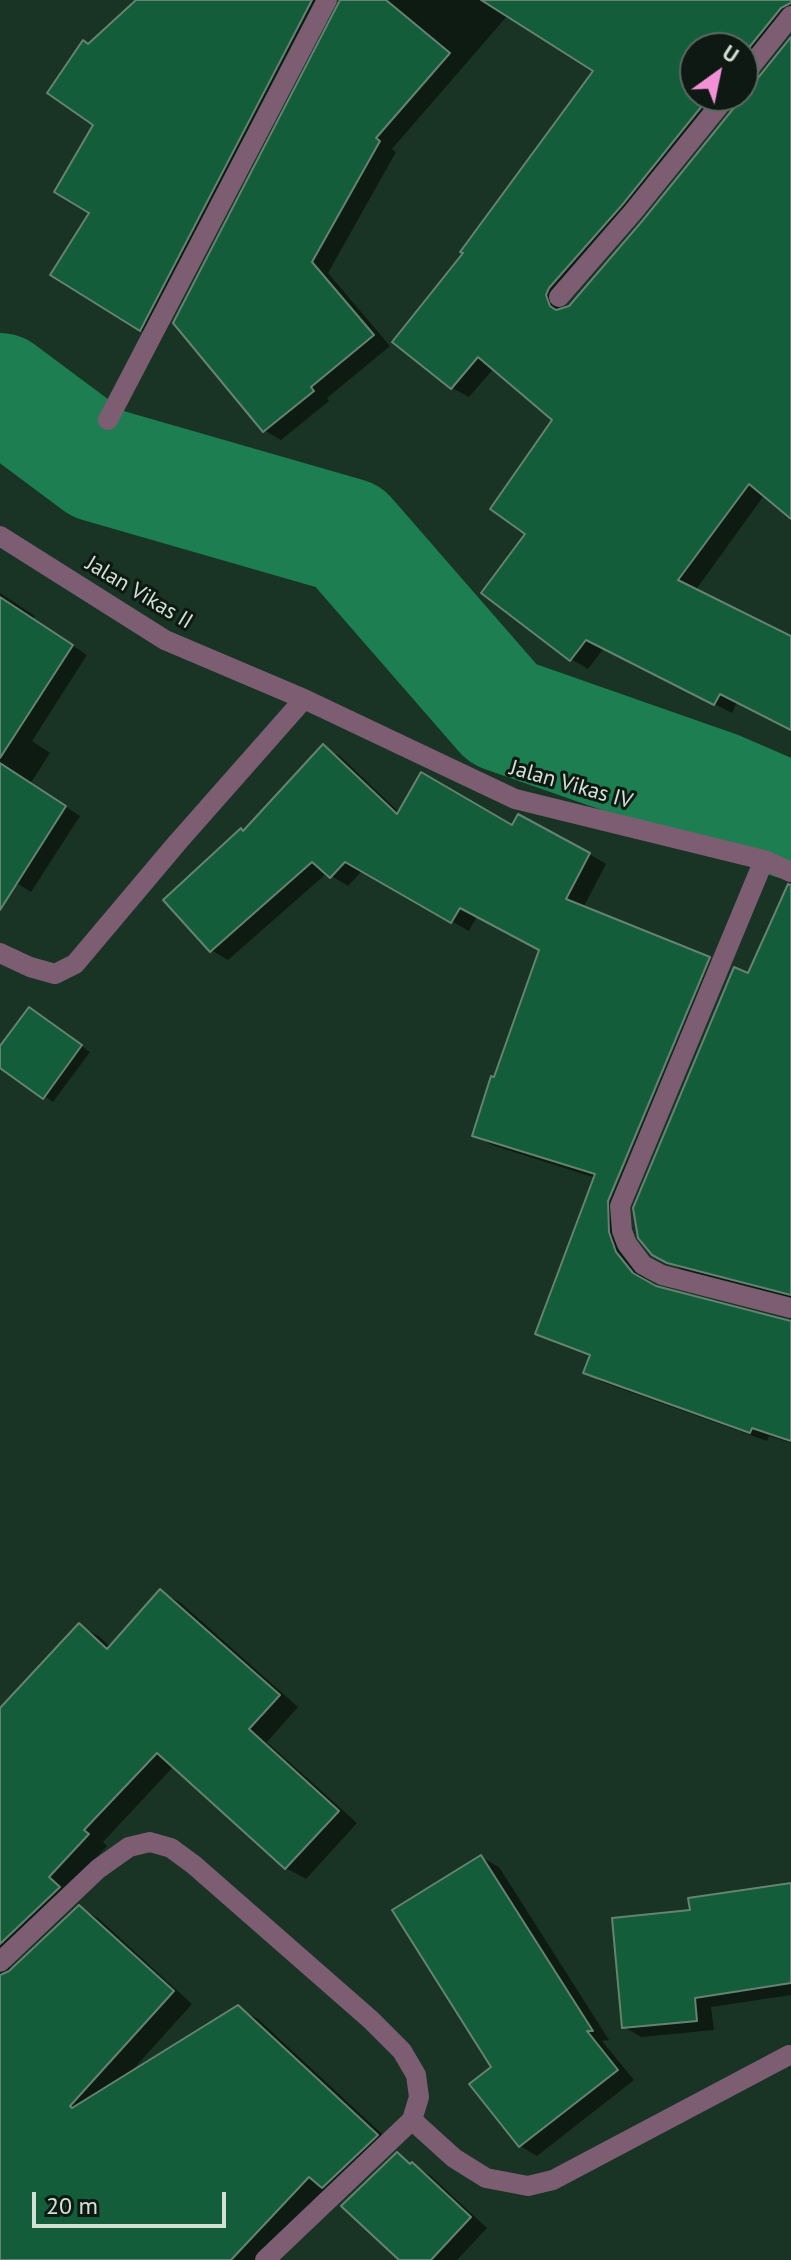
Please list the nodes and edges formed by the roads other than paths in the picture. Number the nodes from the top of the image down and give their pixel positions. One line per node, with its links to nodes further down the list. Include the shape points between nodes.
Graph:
1 (327, 0): 6 (street)
2 (791, 16): 3 (street)
3 (759, 56)
4 (714, 112): 5 (street)
5 (559, 297)
6 (108, 420)
7 (0, 536): 8 (street, Jalan Vikas II, via 165,640)
8 (304, 699): 9 (street, Jalan Vikas IV, via 515,799); 11 (street, via 75,964 55,974)
9 (764, 860): 10 (street, Jalan Vikas IV); 12 (street, via 620,1206 627,1244 643,1265 662,1275)
10 (791, 872)
11 (0, 953)
12 (791, 1308)
13 (0, 1962): 15 (street, via 98,1869 129,1847 150,1842 171,1848 402,2051 416,2075 419,2097)
14 (789, 2055): 15 (street, via 553,2180 528,2186 486,2178)
15 (412, 2120): 16 (street)
16 (265, 2260)

